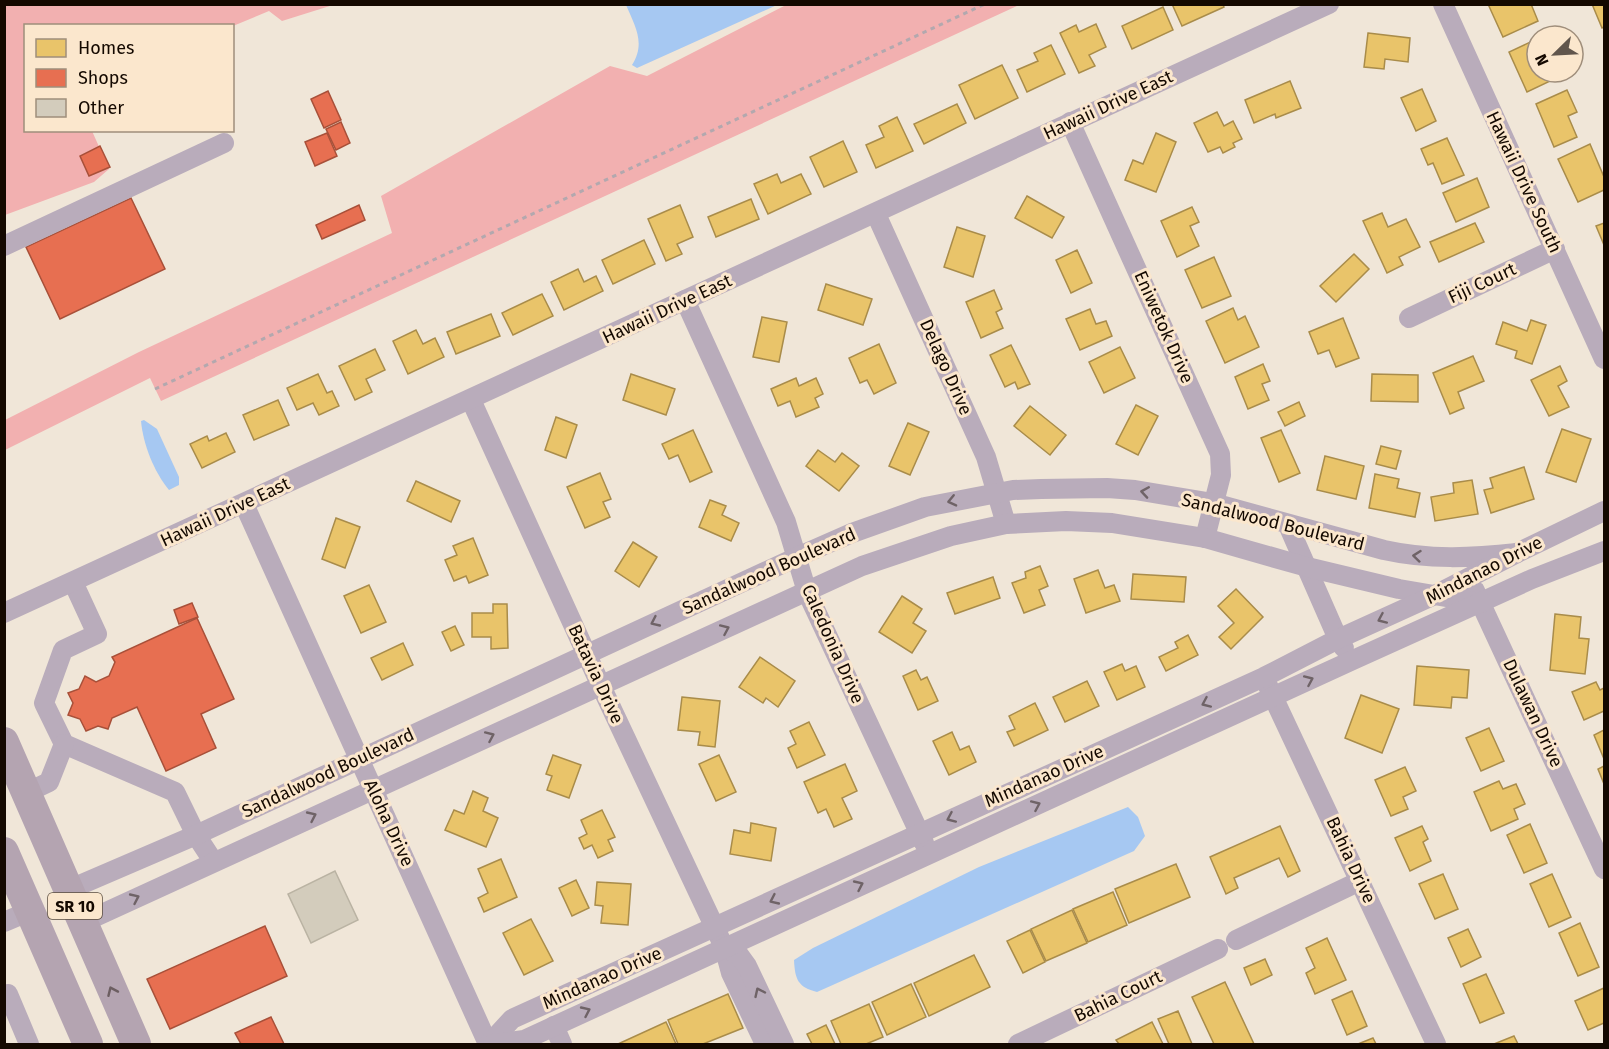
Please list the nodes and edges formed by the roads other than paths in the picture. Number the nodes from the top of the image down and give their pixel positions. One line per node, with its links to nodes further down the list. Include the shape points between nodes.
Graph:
1 (1329, 4): 3 (street, Hawaii Drive East)
2 (1443, 4): 7 (street, Hawaii Drive South)
3 (1070, 122): 5 (street, Hawaii Drive East); 13 (street, Eniwetok Drive, via 1220,454 1221,475)
4 (224, 143): 6 (street)
5 (876, 214): 8 (street, Hawaii Drive East); 12 (street, Delago Drive, via 986,457)
6 (4, 246)
7 (1555, 249): 9 (street, Fiji Court); 10 (street, Hawaii Drive South)
8 (686, 300): 11 (street, Hawaii Drive East); 21 (street, Caledonia Drive, via 786,522)
9 (1409, 318)
10 (1605, 359)
11 (471, 400): 14 (street, Hawaii Drive East); 31 (street, Batavia Drive)
12 (998, 492): 13 (street, Sandalwood Boulevard, one-way to 12, via 1107,488); 16 (street, Delago Drive); 21 (street, Sandalwood Boulevard, one-way to 21, via 893,517)
13 (1213, 503): 17 (street, Sandalwood Boulevard); 18 (street, Eniwetok Drive)
14 (244, 504): 25 (street, Hawaii Drive East); 38 (street, Aloha Drive)
15 (1605, 512): 20 (street, Mindanao Drive)
16 (1006, 525): 18 (street, Sandalwood Boulevard, via 1112,523); 26 (street, Sandalwood Boulevard, via 901,551)
17 (1288, 525): 22 (street, Sandalwood Boulevard, one-way to 17, via 1413,556); 23 (street)
18 (1205, 538): 23 (street, Sandalwood Boulevard)
19 (1605, 551): 28 (street, Mindanao Drive)
20 (1517, 553): 22 (street, Sandalwood Boulevard); 24 (street, Mindanao Drive)
21 (796, 557): 26 (street, Caledonia Drive); 31 (street, Sandalwood Boulevard, one-way to 31)
22 (1458, 558): 24 (street, Dulawan Drive)
23 (1307, 567): 27 (street, Sandalwood Boulevard); 30 (street)
24 (1469, 577): 27 (street, Mindanao Drive); 28 (street, Dulawan Drive)
25 (73, 582): 29 (street, Hawaii Drive East); 37 (street, via 97,634 63,650 44,703)
26 (807, 592): 34 (street, Sandalwood Boulevard, one-way to 26); 41 (street, Caledonia Drive)
27 (1437, 594): 28 (street, Sandalwood Boulevard); 30 (street, Mindanao Drive, one-way to 30)
28 (1481, 603): 32 (street, Mindanao Drive); 46 (street, Dulawan Drive)
29 (4, 613)
30 (1338, 639): 32 (street); 33 (street, Mindanao Drive)
31 (587, 654): 34 (street, Batavia Drive); 38 (street, Sandalwood Boulevard)
32 (1353, 660): 35 (street, Mindanao Drive, one-way to 32)
33 (1264, 677): 35 (street, Bahia Drive); 41 (street, Mindanao Drive, one-way to 41)
34 (601, 686): 39 (street, Sandalwood Boulevard, one-way to 34); 51 (street, Batavia Drive)
35 (1273, 696): 44 (street, Mindanao Drive, one-way to 35); 47 (street, Bahia Drive)
36 (4, 742): 40 (highway, SR 10)
37 (64, 744): 40 (street, via 49,782); 42 (street, via 175,792)
38 (359, 758): 39 (street, Aloha Drive); 42 (street, Sandalwood Boulevard)
39 (373, 788): 45 (street, Sandalwood Boulevard, one-way to 39); 60 (street, Aloha Drive)
40 (27, 793): 48 (highway, SR 10)
41 (919, 832): 44 (street, Caledonia Drive); 51 (street, Mindanao Drive, one-way to 51)
42 (196, 835): 45 (street); 48 (street, Sandalwood Boulevard)
43 (4, 852): 49 (highway, SR 10)
44 (929, 853): 53 (street, Mindanao Drive, one-way to 44)
45 (213, 861): 50 (street, Sandalwood Boulevard, one-way to 45)
46 (1605, 869)
47 (1360, 881): 52 (street); 64 (street, Bahia Drive)
48 (69, 890): 50 (highway, SR 10)
49 (17, 916): 58 (highway, SR 10)
50 (82, 923): 59 (highway, SR 10, one-way to 50)
51 (715, 927): 53 (street, Batavia Drive); 60 (street, Mindanao Drive, via 512,1019)
52 (1236, 940)
53 (724, 947): 56 (street, Mindanao Drive, one-way to 53); 61 (street, Batavia Drive, via 731,973); 62 (street, one-way to 53, via 747,966 739,955)
54 (1218, 949): 63 (street, Bahia Court)
55 (4, 995): 57 (street, via 8,994)
56 (558, 1035): 60 (street, Mindanao Drive)
57 (29, 1044)
58 (88, 1044)
59 (136, 1044)
60 (490, 1044)
61 (765, 1044)
62 (784, 1044)
63 (1018, 1044)
64 (1436, 1044)

